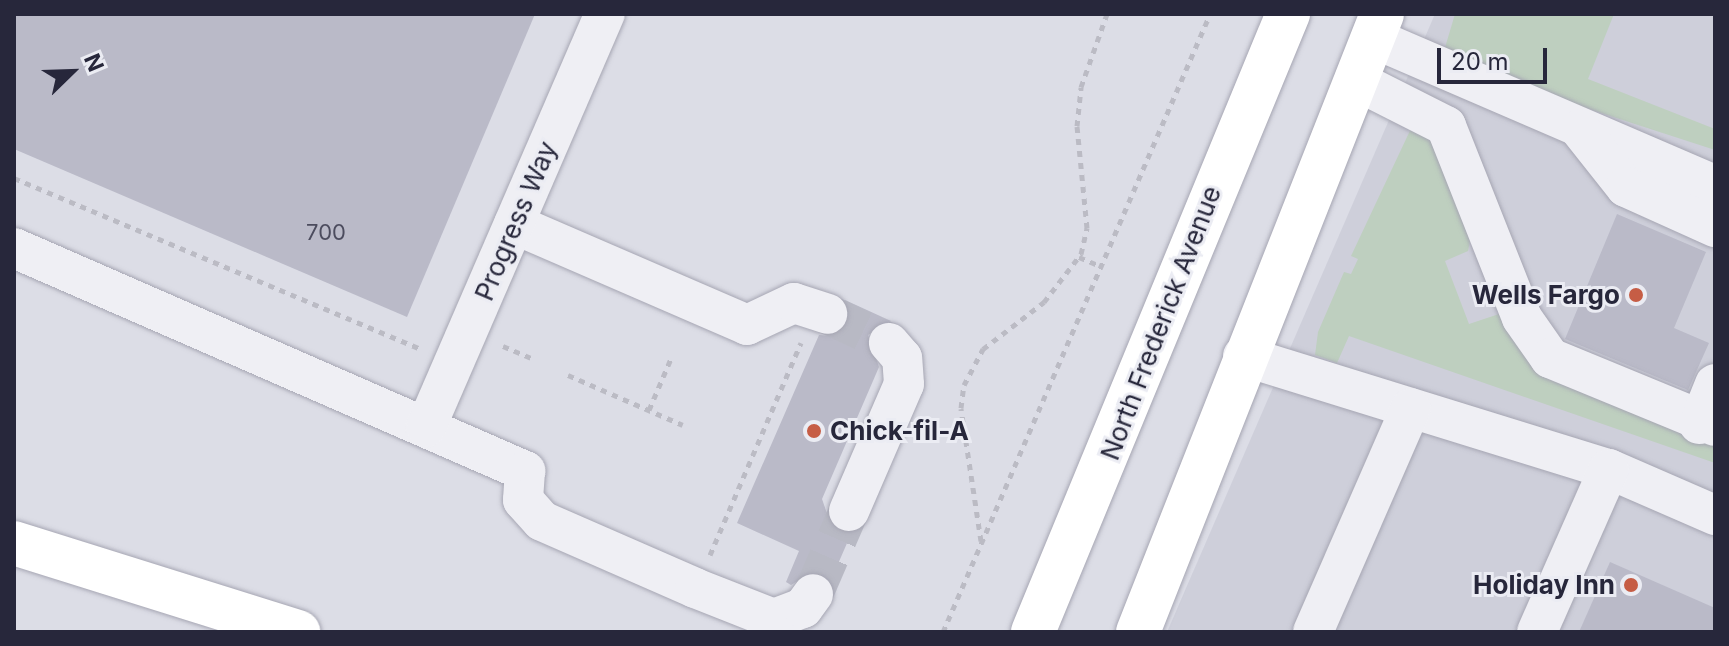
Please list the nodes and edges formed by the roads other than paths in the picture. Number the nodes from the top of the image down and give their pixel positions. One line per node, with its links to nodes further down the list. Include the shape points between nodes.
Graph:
1 (605, 14): 7 (street, Progress Way)
2 (1288, 14): 23 (main road, North Frederick Avenue)
3 (1378, 26): 4 (main road); 5 (street)
4 (1355, 80): 12 (main road); 15 (street, via 1446,126 1522,318 1550,358)
5 (1577, 126): 6 (street); 8 (street, via 1626,187)
6 (1715, 185)
7 (514, 224): 10 (street, via 747,325 788,304); 16 (street, Progress Way)
8 (1715, 227)
9 (14, 248): 16 (street)
10 (822, 312)
11 (889, 343): 18 (street, via 902,358 904,384)
12 (1243, 356): 14 (street); 24 (main road)
13 (1715, 384): 15 (street)
14 (1411, 408): 17 (street); 25 (street)
15 (1707, 425)
16 (426, 427): 21 (street, via 525,471 523,500 542,521 695,588 774,619 803,608)
17 (1609, 469): 19 (street); 26 (street)
18 (849, 511)
19 (1715, 515)
20 (14, 543): 22 (main road)
21 (813, 594)
22 (298, 632)
23 (1033, 632)
24 (1138, 632)
25 (1313, 632)
26 (1537, 632)

